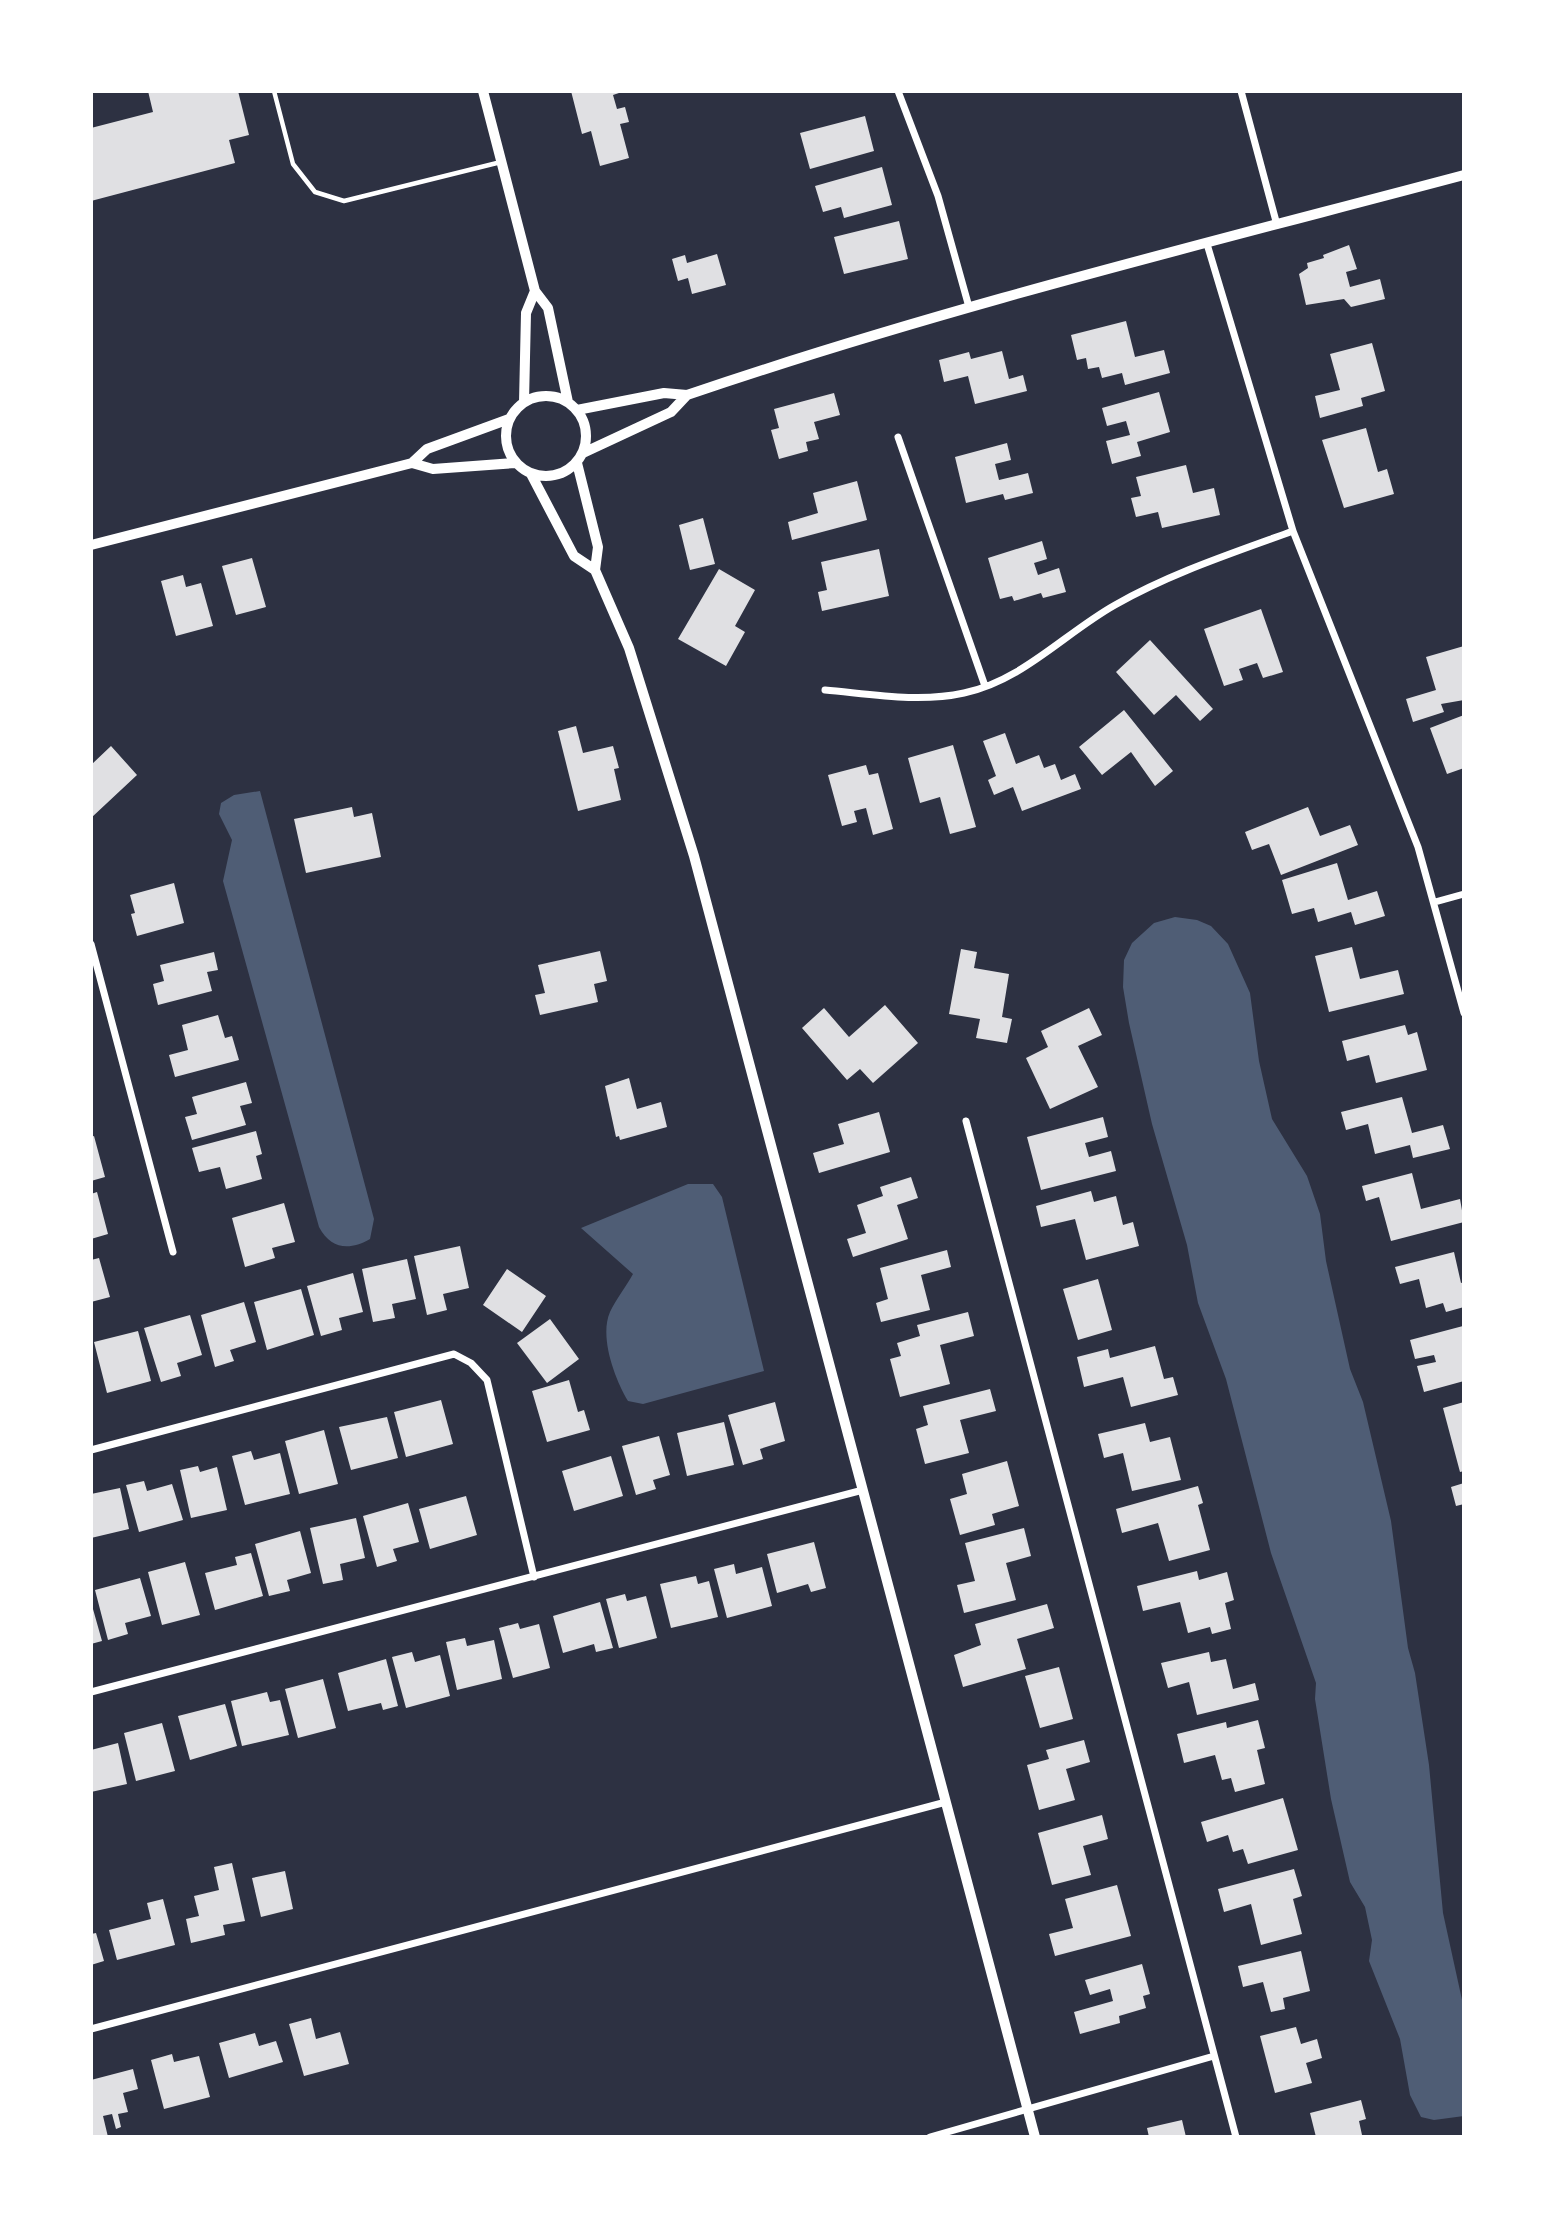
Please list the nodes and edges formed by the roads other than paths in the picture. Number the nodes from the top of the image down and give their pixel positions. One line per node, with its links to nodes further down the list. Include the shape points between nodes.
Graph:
1 (274, 91): 5 (lane, via 293,164 315,192 344,201)
2 (483, 91): 5 (street)
3 (898, 91): 10 (street, via 938,196)
4 (1241, 91): 7 (street)
5 (501, 162): 9 (street)
6 (1464, 175): 7 (street)
7 (1277, 225): 8 (street)
8 (1208, 244): 10 (street); 20 (street)
9 (535, 291): 12 (street, via 526,313); 13 (street, via 548,309)
10 (969, 307): 11 (street, via 828,347)
11 (687, 395): 13 (street, via 664,393); 16 (street, via 671,412)
12 (524, 402): 13 (street, via 546,396); 14 (street)
13 (573, 406): 16 (street, via 586,431)
14 (509, 419): 17 (street, via 427,449); 18 (street, via 506,442)
15 (898, 437): 23 (street)
16 (580, 458): 19 (street, via 558,475); 22 (street, via 598,547)
17 (412, 463): 18 (street, via 433,469); 21 (street)
18 (515, 463): 19 (street)
19 (531, 474): 22 (street, via 575,556)
20 (1293, 531): 23 (street, via 1200,564 1114,605 1051,651); 26 (street, via 1406,815)
21 (91, 545)
22 (595, 570): 32 (street, via 629,648 694,856)
23 (985, 686): 24 (street, via 963,694 916,698)
24 (825, 690)
25 (1464, 894): 26 (street)
26 (1435, 902): 28 (street)
27 (91, 944): 30 (street)
28 (1464, 1013)
29 (966, 1121): 37 (street)
30 (173, 1252)
31 (91, 1450): 33 (street, via 454,1353 487,1380)
32 (863, 1490): 33 (street); 35 (street)
33 (534, 1577): 34 (street)
34 (91, 1692)
35 (946, 1802): 36 (street); 38 (street)
36 (91, 2029)
37 (1214, 2056): 38 (street); 41 (street)
38 (1028, 2110): 39 (street); 40 (street)
39 (930, 2137)
40 (1035, 2137)
41 (1236, 2137)

